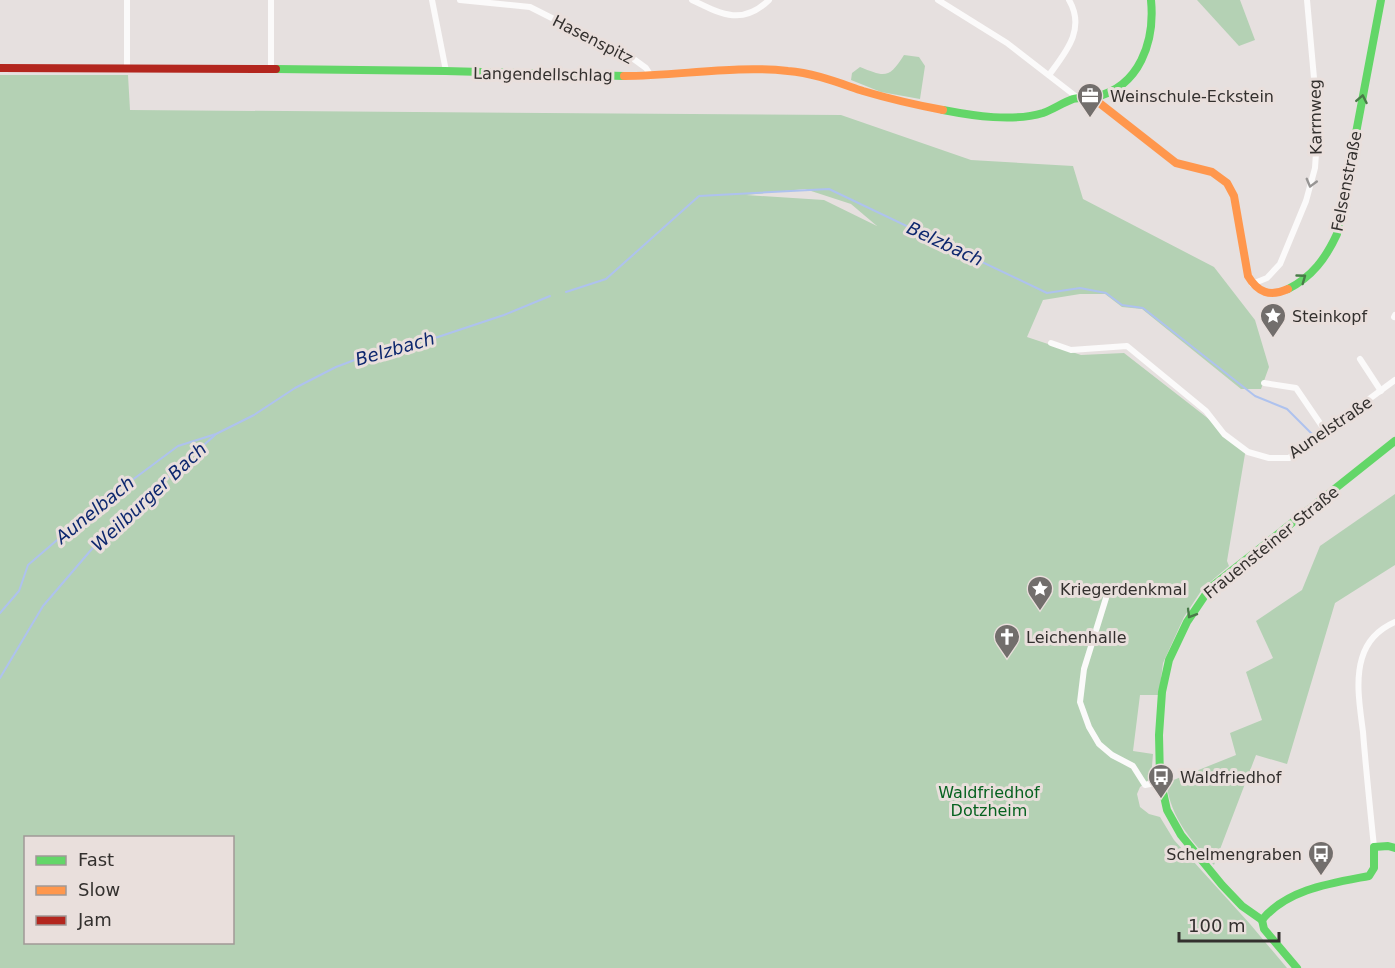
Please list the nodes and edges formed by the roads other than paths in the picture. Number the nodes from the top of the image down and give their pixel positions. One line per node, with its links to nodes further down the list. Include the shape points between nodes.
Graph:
1 (127, 0): 13 (street)
2 (272, 0): 14 (street)
3 (432, 0): 15 (street)
4 (460, 0): 17 (street, Hasenspitz, via 530,7 635,60)
5 (692, 0): 6 (street, via 735,16 752,12)
6 (769, 0)
7 (938, 0): 16 (street, via 986,28)
8 (1069, 0): 16 (street, via 1074,8 1075,35)
9 (1151, 0): 19 (street, via 1153,33 1142,62 1121,85)
10 (1307, 0): 20 (street, Karrnweg, one-way to 20, via 1318,123 1315,168 1280,264 1267,278)
11 (1381, 0): 20 (street, Felsenstraße, one-way to 11, via 1256,290 1273,295 1284,290 1317,267 1337,234)
12 (0, 68): 13 (street, Langendellschlag)
13 (127, 69): 14 (street, Langendellschlag)
14 (271, 69): 15 (street, Langendellschlag)
15 (446, 71): 17 (street, Langendellschlag)
16 (1049, 75): 18 (street)
17 (651, 76): 18 (street, Langendellschlag, via 793,71 916,105 1005,116 1040,113)
18 (1078, 98): 19 (street)
19 (1093, 98): 20 (street, via 1176,163 1212,172 1227,183 1234,196)
20 (1252, 284)
21 (1051, 344): 27 (street, Aunelstraße, via 1071,350 1127,346 1206,411 1224,434 1248,452 1289,458)
22 (1360, 359): 26 (street)
23 (1395, 380): 26 (street, Aunelstraße)
24 (1264, 383): 27 (street, via 1296,388)
25 (1395, 389): 26 (street)
26 (1382, 390): 27 (street, Aunelstraße)
27 (1326, 432)
28 (1395, 441): 31 (street, Frauensteiner Straße, one-way to 31, via 1210,588 1191,613 1168,663 1159,738)
29 (1106, 598): 31 (street, via 1084,669 1080,702 1099,744 1133,766 1145,785)
30 (1395, 622): 32 (street, via 1379,631 1369,643 1359,670)
31 (1160, 782): 34 (street, Frauensteiner Straße, via 1167,812 1181,835 1219,881)
32 (1374, 847): 33 (street); 34 (street, via 1374,868 1369,876 1316,886 1271,909)
33 (1395, 848)
34 (1262, 920): 35 (street, Frauensteiner Straße, via 1264,929)
35 (1297, 968)

